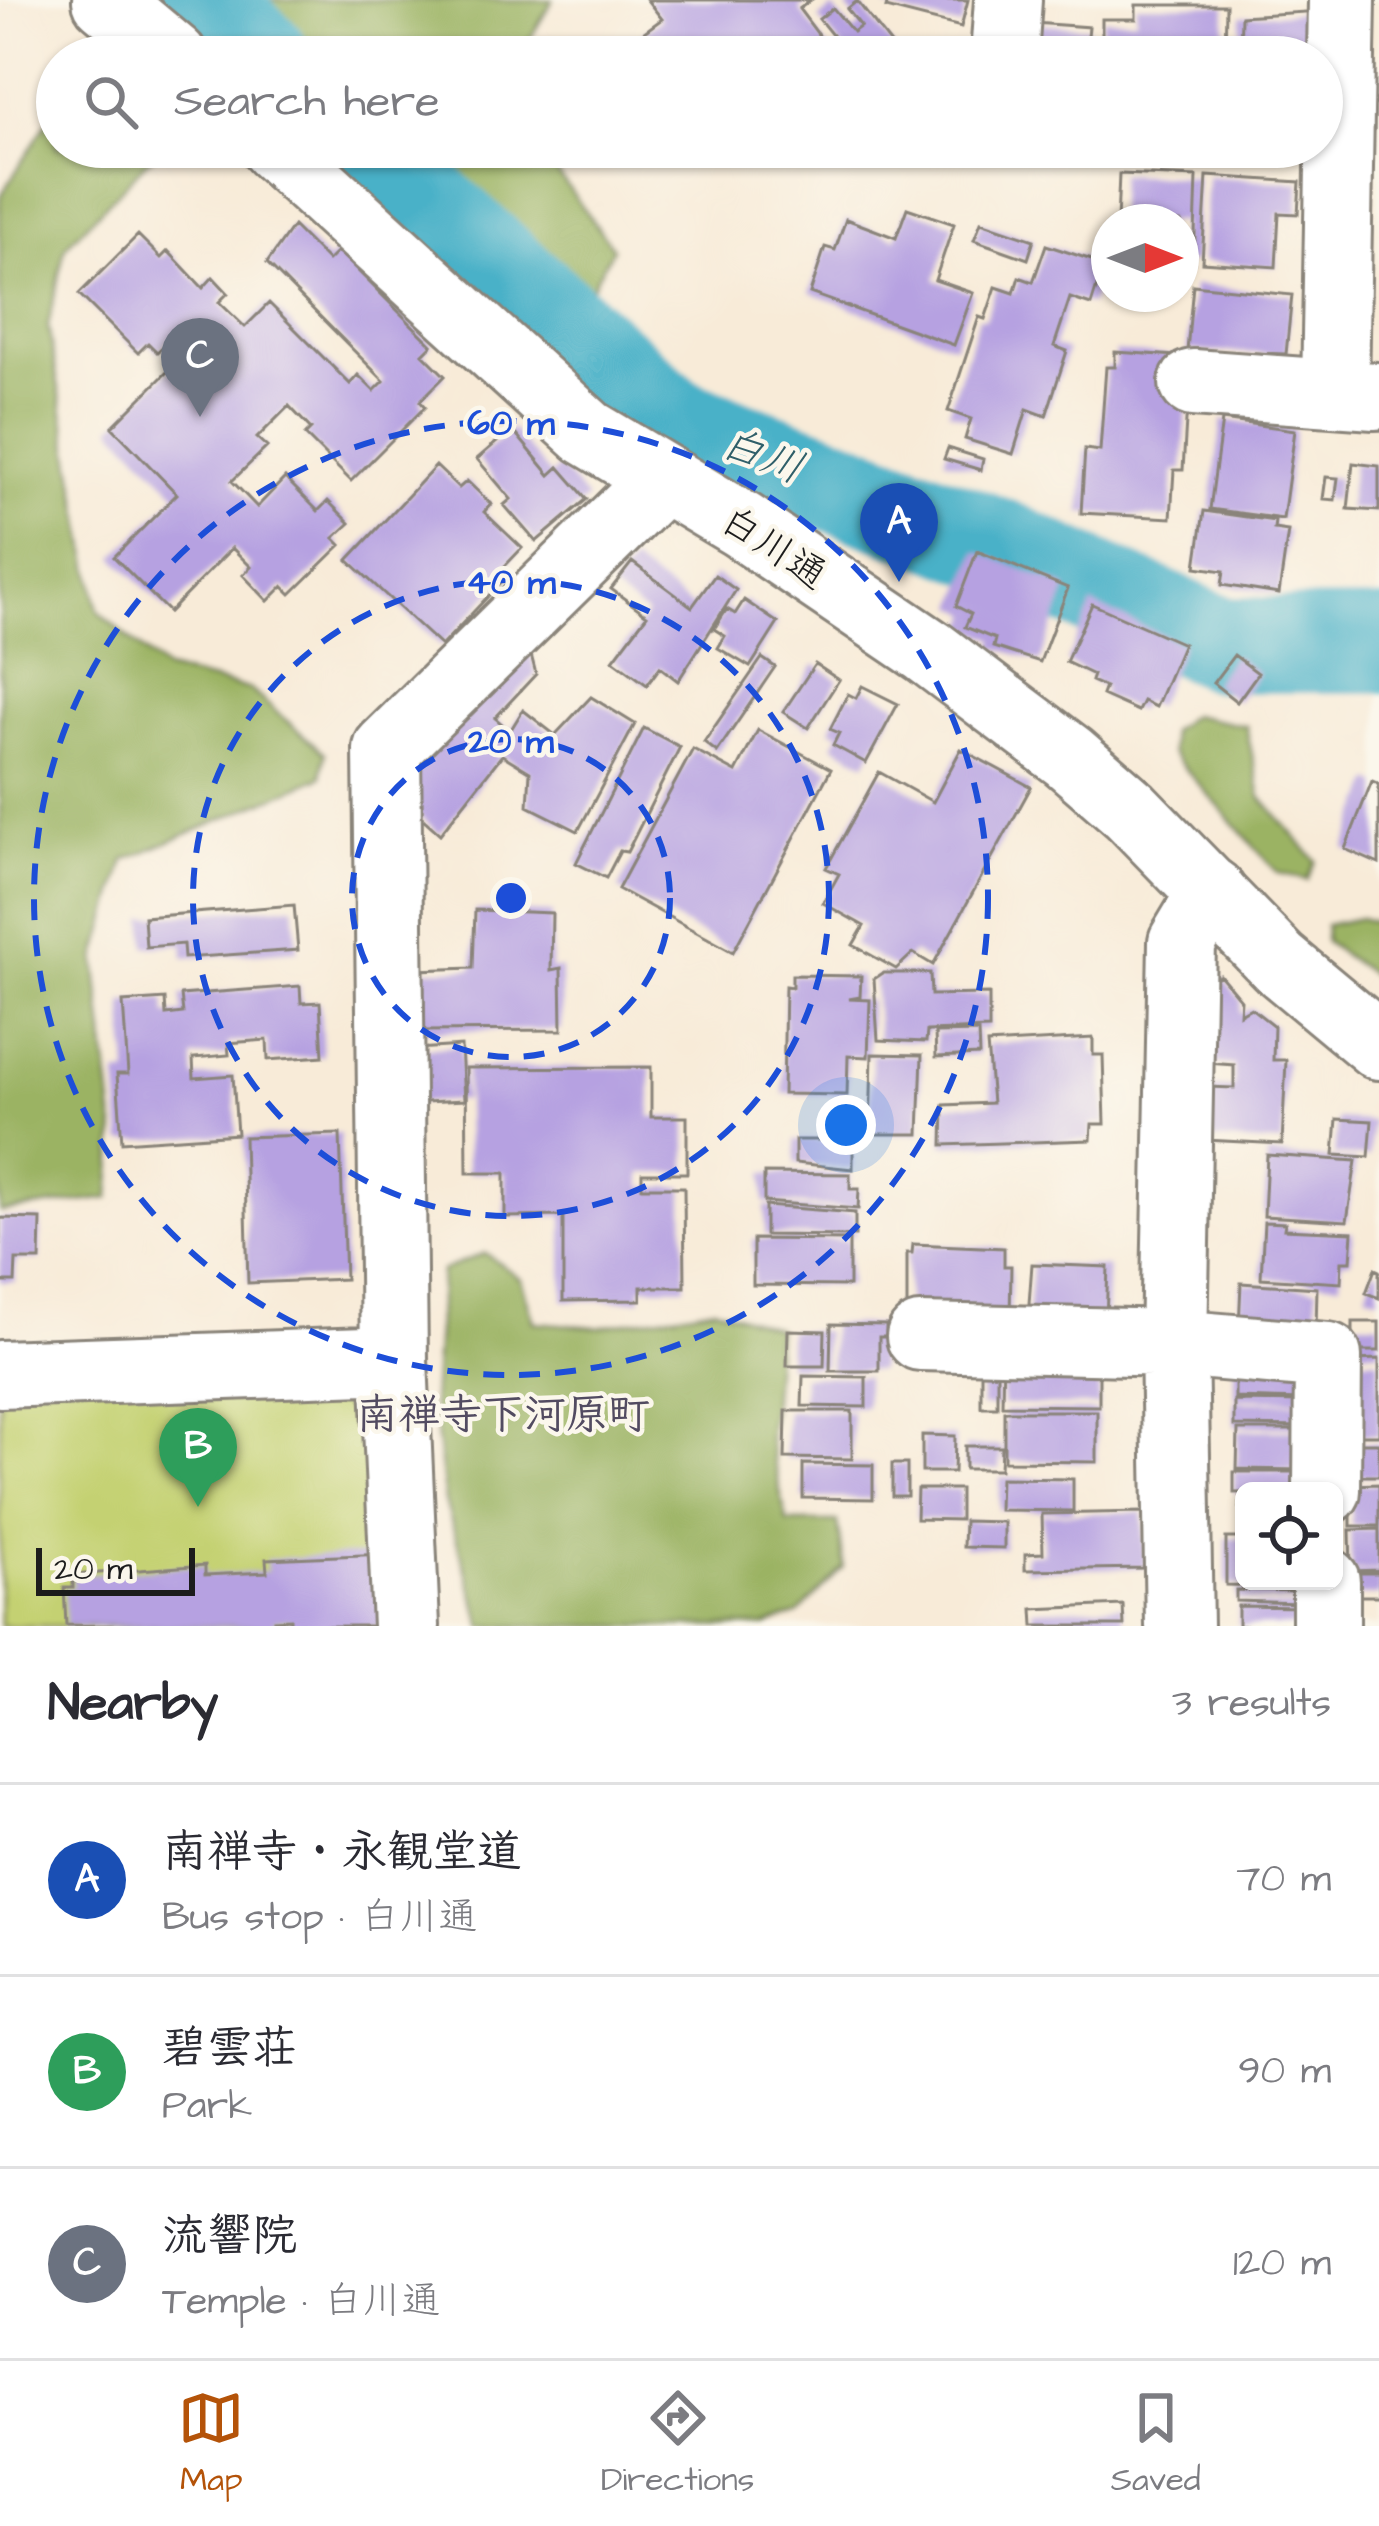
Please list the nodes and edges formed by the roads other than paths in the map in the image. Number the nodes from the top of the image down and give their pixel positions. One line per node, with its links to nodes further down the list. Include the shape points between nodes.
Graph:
1 (1008, 0): 3 (street)
2 (1355, 15): 4 (street)
3 (1005, 36)
4 (1343, 58)
5 (297, 168): 9 (street, 白川通, via 586,432)
6 (1321, 168): 8 (street)
7 (1193, 382): 8 (street)
8 (1357, 394)
9 (661, 480): 10 (street, 白川通, via 928,651 1084,770); 14 (street, via 388,749)
10 (1211, 892): 11 (street, 白川通, via 1321,1002); 13 (street, via 1182,942)
11 (1379, 1046)
12 (920, 1337): 13 (street)
13 (1174, 1343): 16 (street, via 1328,1356); 19 (street)
14 (394, 1360): 15 (street); 18 (street)
15 (0, 1374)
16 (1327, 1482)
17 (1326, 1590): 20 (street)
18 (406, 1626)
19 (1179, 1626)
20 (1326, 1626)

